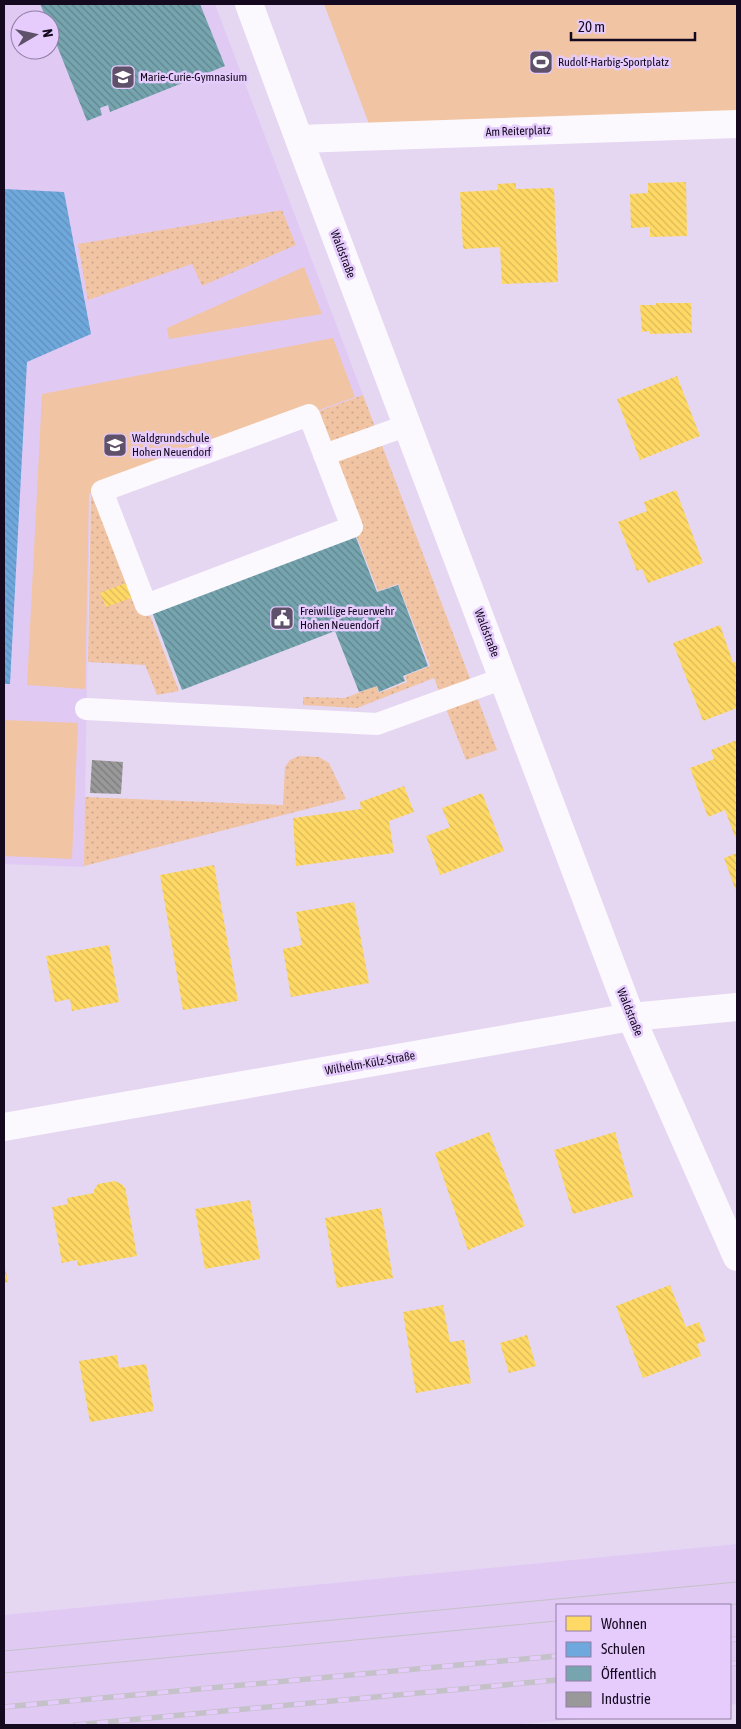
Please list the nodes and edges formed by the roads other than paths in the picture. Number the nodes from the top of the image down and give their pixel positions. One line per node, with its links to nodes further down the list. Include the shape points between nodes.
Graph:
1 (249, 4): 3 (street, Waldstraße)
2 (737, 124): 3 (street, Am Reiterplatz)
3 (299, 139): 4 (street, Waldstraße)
4 (408, 425): 5 (lane); 6 (street, Waldstraße)
5 (324, 455): 5 (lane, via 352,527 146,605 102,491 309,416)
6 (504, 678): 7 (lane, via 377,724); 9 (street, Waldstraße)
7 (86, 709)
8 (737, 1007): 9 (street, Wilhelm-Külz-Straße)
9 (631, 1017): 10 (street, Wilhelm-Külz-Straße); 11 (street, Waldstraße)
10 (4, 1127)
11 (737, 1257)

